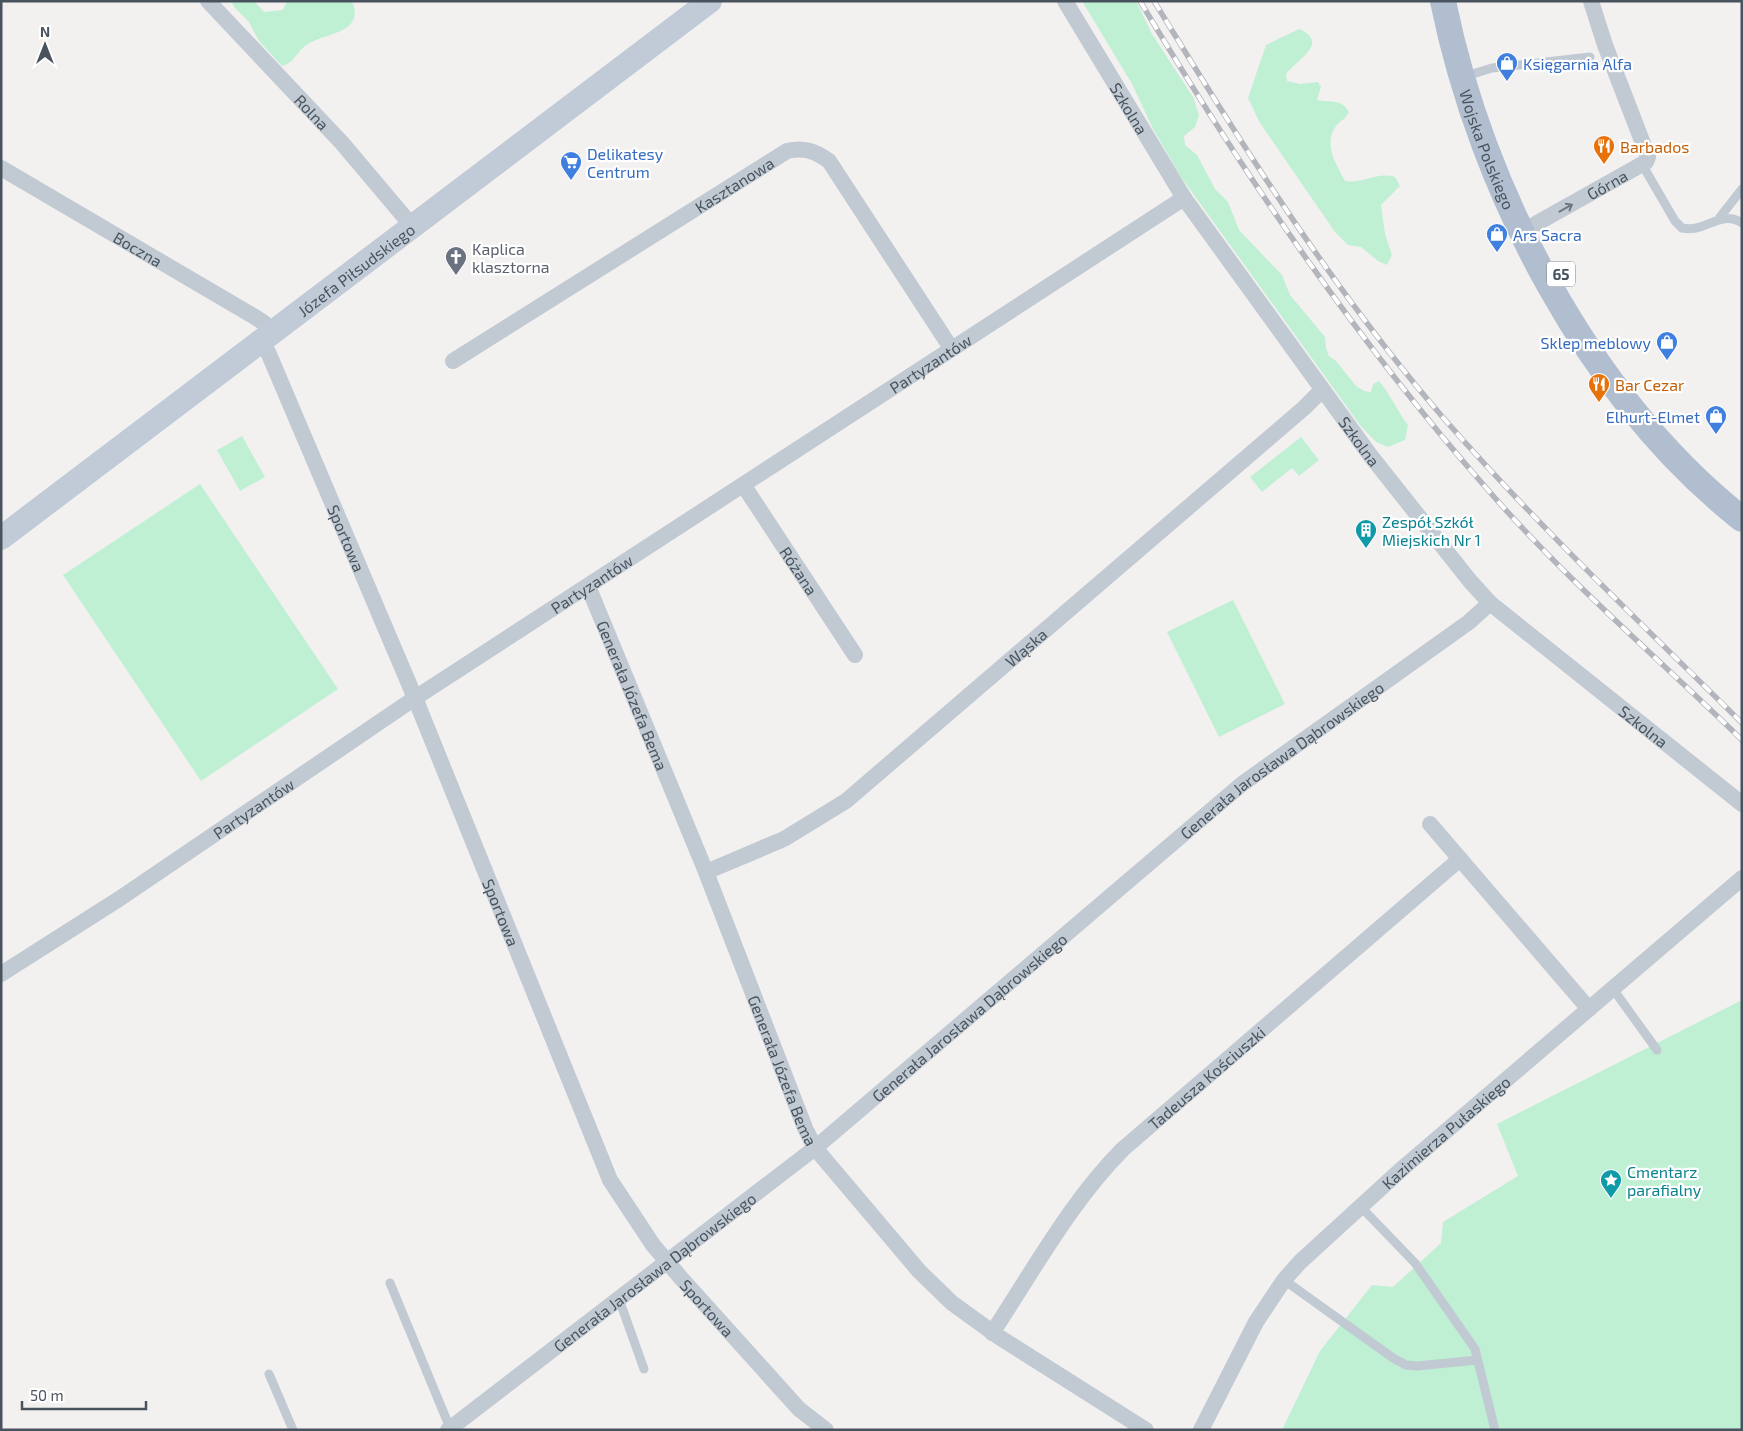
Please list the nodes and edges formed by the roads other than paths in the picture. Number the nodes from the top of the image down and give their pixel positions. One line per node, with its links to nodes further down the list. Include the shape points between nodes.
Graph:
1 (208, 1): 15 (street, Rolna, via 342,144)
2 (710, 1): 15 (main road, Józefa Piłsudskiego)
3 (1065, 1): 12 (street, Szkolna)
4 (1443, 1): 8 (main road, Wojska Polskiego / 65)
5 (1460, 1): 8 (main road, Wojska Polskiego / 65)
6 (1591, 1): 9 (street, Górna, via 1648,157)
7 (1590, 57): 8 (lane, via 1492,68)
8 (1470, 75): 16 (main road, Wojska Polskiego / 65, via 1493,164)
9 (1643, 166): 13 (lane, via 1675,222 1682,228 1700,229); 16 (street, Górna, one-way to 9)
10 (1, 168): 17 (street, Boczna, via 255,317 264,323)
11 (1742, 189): 13 (lane)
12 (1184, 198): 18 (street, Partyzantów); 20 (street, Szkolna)
13 (1720, 217): 14 (lane)
14 (1742, 222)
15 (412, 226): 17 (main road, Józefa Piłsudskiego)
16 (1529, 228): 22 (main road, Wojska Polskiego / 65, via 1587,319 1670,434); 23 (main road, Wojska Polskiego / 65, via 1574,327 1618,390 1683,468)
17 (267, 337): 24 (main road, Józefa Piłsudskiego); 28 (street, Sportowa, via 268,352)
18 (951, 348): 19 (street, Kasztanowa, via 829,161 818,152 798,148 787,151); 21 (street, Partyzantów)
19 (454, 361)
20 (1322, 390): 26 (street, Szkolna, via 1370,455); 32 (street, Wąska, via 846,801 784,840)
21 (744, 486): 25 (street, Partyzantów); 27 (street, Różana)
22 (1742, 502)
23 (1742, 519)
24 (1, 538)
25 (588, 586): 28 (street, Partyzantów); 32 (street, Generała Józefa Bema)
26 (1490, 603): 29 (street, Szkolna); 38 (street, Generała Jarosława Dąbrowskiego, via 1469,622 1215,806)
27 (855, 655)
28 (415, 698): 34 (street, Partyzantów, via 119,899); 40 (street, Sportowa, via 607,1174)
29 (1742, 804)
30 (1430, 824): 31 (street)
31 (1460, 859): 36 (street); 44 (street, Tadeusza Kościuszki, via 1110,1161)
32 (706, 872): 38 (street, Generała Józefa Bema, via 805,1128)
33 (1742, 878): 35 (street, Kazimierza Pułaskiego)
34 (1, 974)
35 (1613, 989): 36 (street, Kazimierza Pułaskiego); 37 (lane)
36 (1589, 1009): 39 (street, Kazimierza Pułaskiego)
37 (1658, 1050)
38 (816, 1148): 40 (street, Generała Jarosława Dąbrowskiego); 44 (street, Generała Józefa Bema, via 924,1276 952,1303)
39 (1360, 1206): 41 (street, Kazimierza Pułaskiego); 45 (lane, via 1415,1263 1466,1334)
40 (667, 1262): 43 (street, Generała Jarosława Dąbrowskiego); 50 (street, Sportowa, via 799,1409)
41 (1284, 1280): 45 (lane, via 1406,1365); 52 (street, Kazimierza Pułaskiego, via 1256,1322)
42 (390, 1283): 48 (lane)
43 (619, 1299): 46 (lane); 48 (street, Generała Jarosława Dąbrowskiego)
44 (992, 1333): 51 (street, Generała Józefa Bema)
45 (1477, 1360): 53 (lane)
46 (644, 1369)
47 (269, 1374): 49 (lane)
48 (449, 1429)
49 (293, 1430)
50 (826, 1430)
51 (1146, 1430)
52 (1201, 1430)
53 (1495, 1430)

